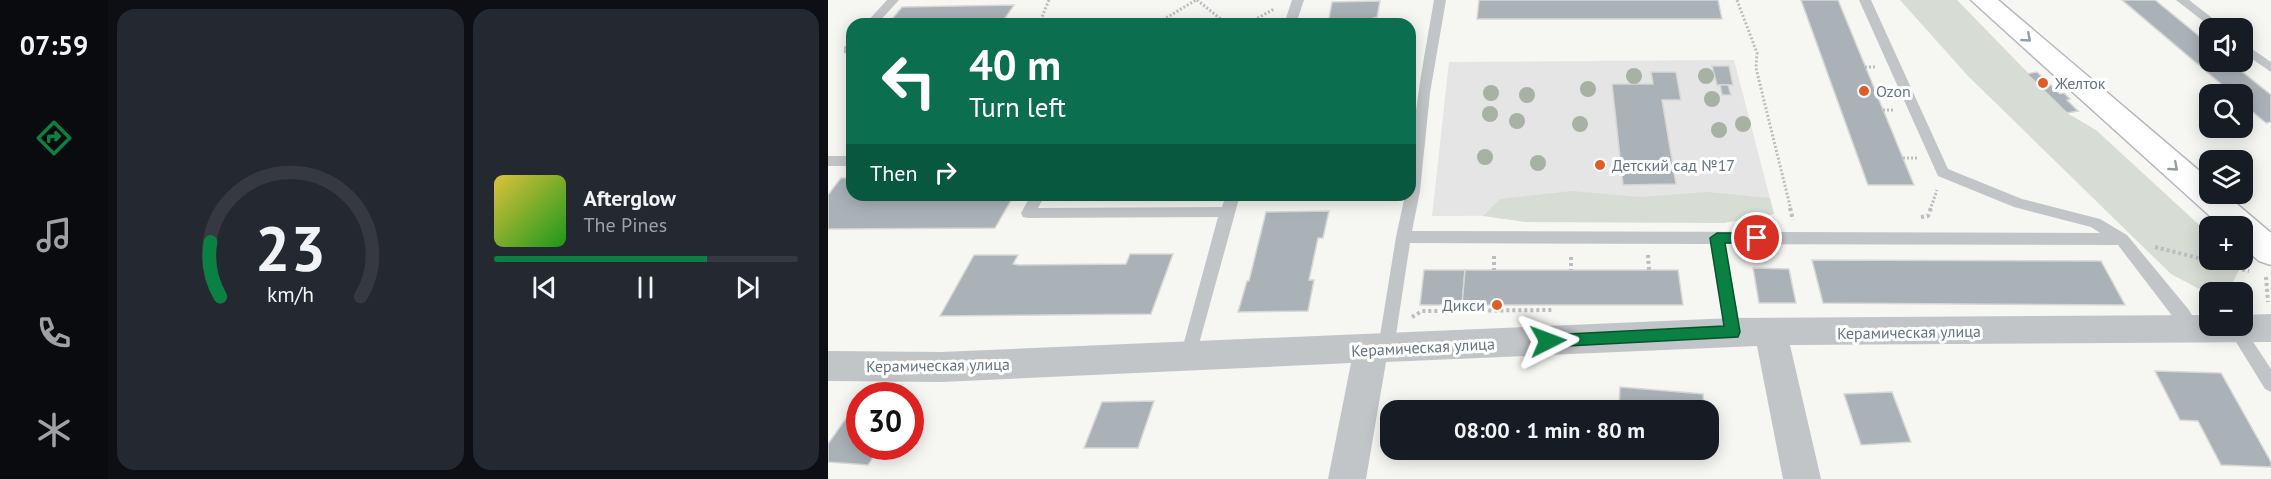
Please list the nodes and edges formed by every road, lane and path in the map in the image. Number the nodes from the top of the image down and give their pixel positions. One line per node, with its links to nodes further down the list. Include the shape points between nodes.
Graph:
1 (893, 0): 12 (lane)
2 (1049, 0): 13 (path)
3 (1196, 0): 14 (path); 15 (path)
4 (1298, 0): 17 (lane)
5 (1440, 0): 24 (lane)
6 (1737, 0): 35 (path, via 1757,53 1756,68)
7 (1865, 0): 25 (lane)
8 (1983, 0): 37 (main road, one-way to 37)
9 (2014, 0): 23 (main road)
10 (2182, 0): 18 (lane)
11 (1277, 7): 16 (path)
12 (876, 18)
13 (1042, 18)
14 (1166, 18)
15 (1219, 18)
16 (1258, 18)
17 (1292, 18)
18 (2206, 18)
19 (2253, 54): 20 (lane)
20 (2271, 68)
21 (828, 161): 22 (lane)
22 (846, 161)
23 (2199, 162)
24 (1416, 164)
25 (1943, 172): 31 (path, via 1928,216); 36 (lane, via 2019,204 2095,223)
26 (1035, 201): 30 (lane, via 1028,213)
27 (1231, 201): 30 (lane)
28 (1411, 201): 33 (lane)
29 (2246, 204): 32 (main road)
30 (1227, 212): 46 (lane)
31 (1917, 218)
32 (2271, 225)
33 (1403, 237): 34 (lane); 45 (lane)
34 (1717, 238): 35 (lane); 42 (lane)
35 (1798, 238): 36 (lane)
36 (2122, 239): 37 (path, via 2228,267); 39 (lane)
37 (2264, 262)
38 (2271, 328): 41 (street, Керамическая улица)
39 (2192, 329): 40 (street, Керамическая улица); 43 (street, Керамическая улица)
40 (2199, 329)
41 (2253, 329)
42 (1733, 332): 43 (street, Керамическая улица); 45 (street, Керамическая улица)
43 (1771, 333): 50 (street)
44 (2240, 336): 48 (lane)
45 (1379, 349): 46 (street, Керамическая улица); 49 (street)
46 (1188, 357): 47 (street, Керамическая улица, via 941,367)
47 (828, 366)
48 (2271, 384)
49 (1347, 479)
50 (1802, 479)

